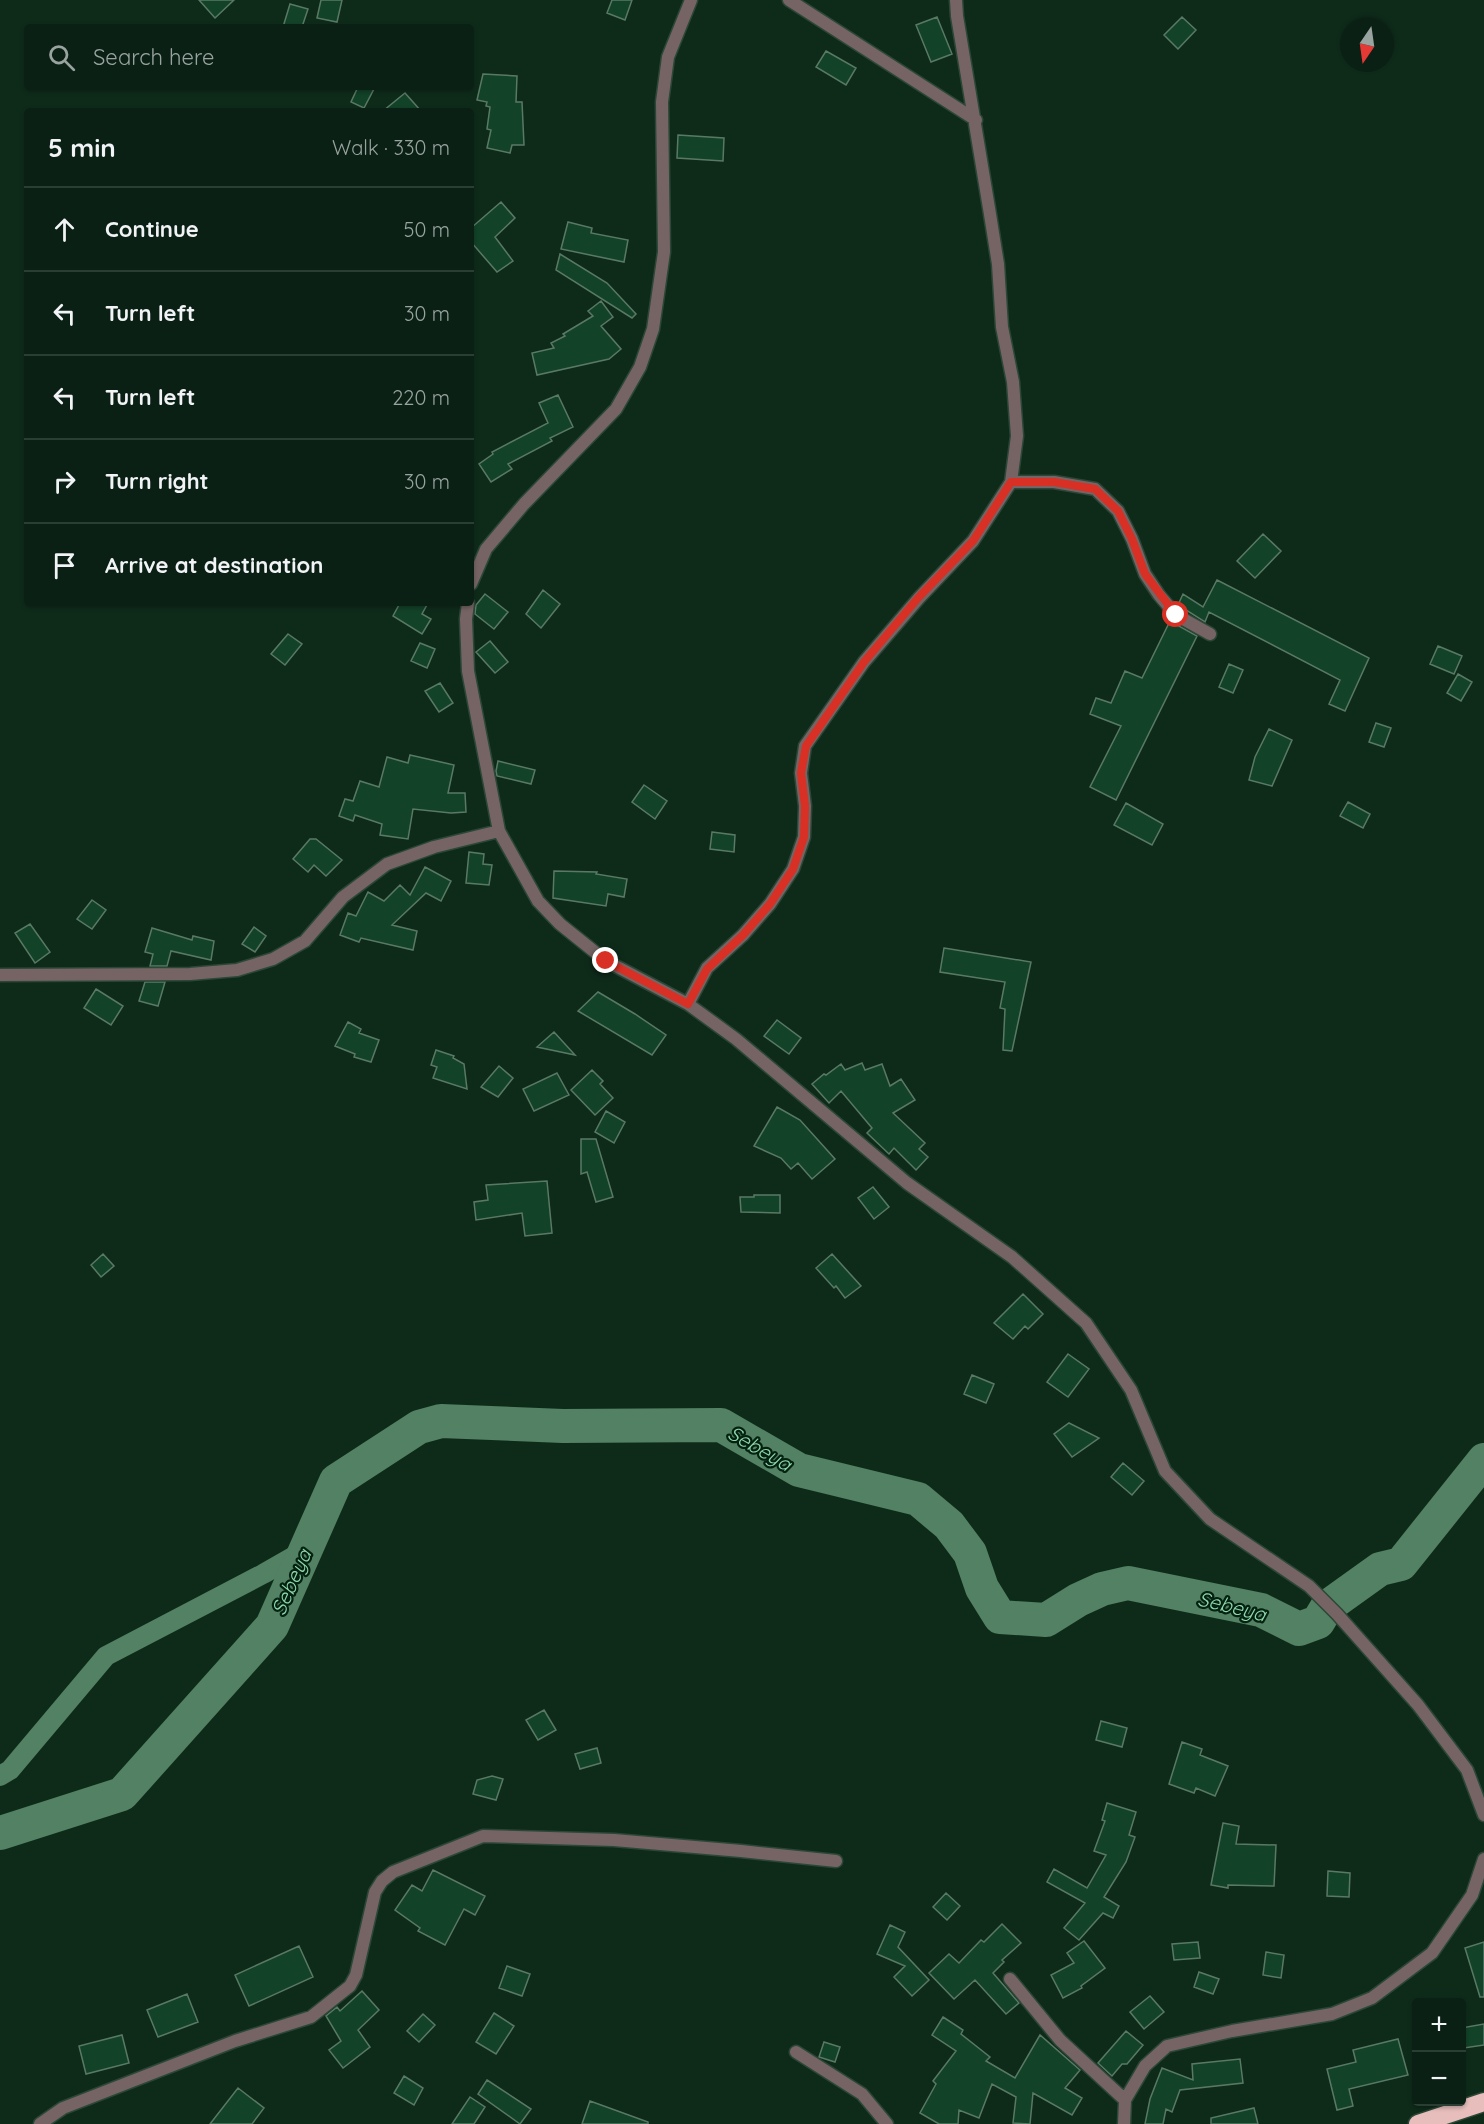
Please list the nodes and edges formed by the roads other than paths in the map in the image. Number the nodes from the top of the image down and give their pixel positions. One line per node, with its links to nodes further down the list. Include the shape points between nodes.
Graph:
1 (691, 0): 6 (street, via 668,57 662,102 664,252 653,329 640,367 616,409 486,549)
2 (789, 0): 4 (street)
3 (957, 0): 4 (street)
4 (975, 120): 5 (street, via 1013,382 1017,436)
5 (1011, 482): 8 (street, via 1054,482 1095,489 1118,511 1145,574 1159,595 1176,615); 11 (street, via 973,541 864,662 806,746 801,773 804,837 793,869 770,904 707,969)
6 (474, 577)
7 (468, 606): 9 (street, via 468,671)
8 (1210, 634)
9 (499, 831): 10 (street, via 434,847 387,864 343,897 305,941 273,959 237,970 190,974); 11 (street, via 538,901 560,924 606,961)
10 (0, 975)
11 (688, 1004): 12 (street, via 736,1039 907,1183 1012,1257 1086,1323 1131,1390 1165,1471 1210,1519 1309,1586 1337,1614 1418,1705 1467,1770)
12 (1484, 1815)
13 (1484, 1859): 17 (street, via 1472,1895 1432,1953 1371,1998 1332,2014 1167,2046 1145,2066)
14 (836, 1861): 19 (street, via 614,1840 483,1836 393,1872 382,1881 375,1892 356,1975 350,1986 310,2017 235,2041 63,2108)
15 (1010, 1979): 17 (street, via 1060,2040)
16 (796, 2052): 20 (street, via 862,2094)
17 (1125, 2100): 21 (street)
18 (1484, 2102): 22 (highway)
19 (40, 2124)
20 (887, 2124)
21 (1124, 2124)
22 (1418, 2124)

